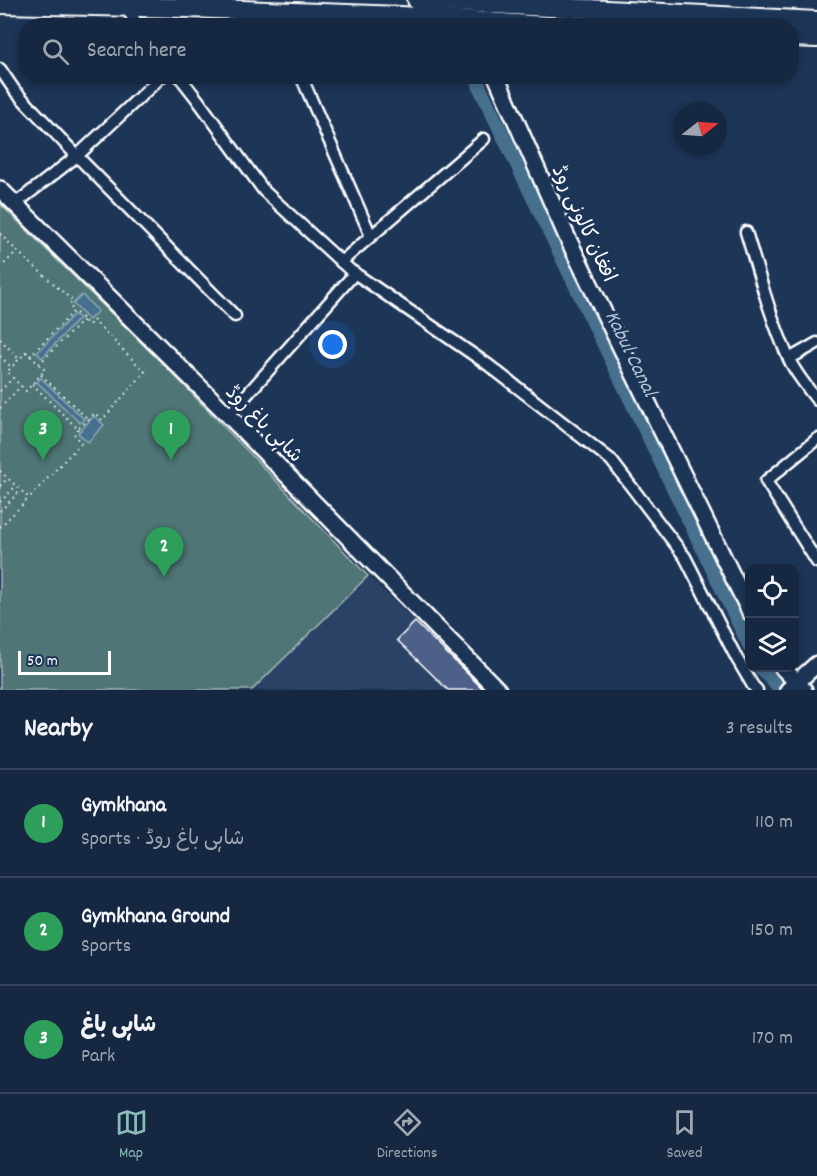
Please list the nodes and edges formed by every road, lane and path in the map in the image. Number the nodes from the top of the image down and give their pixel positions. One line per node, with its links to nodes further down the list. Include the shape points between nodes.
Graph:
1 (417, 0): 4 (main road)
2 (554, 3): 4 (main road); 10 (main road, via 577,9 699,10)
3 (0, 4): 5 (main road)
4 (472, 5): 8 (main road, via 401,16); 9 (main road)
5 (125, 7): 6 (street); 7 (main road)
6 (133, 18)
7 (268, 18)
8 (321, 18)
9 (481, 18)
10 (785, 18)
11 (799, 19): 12 (main road)
12 (817, 21)
13 (799, 37): 14 (main road)
14 (817, 38)
15 (0, 69): 21 (street, via 15,91)
16 (154, 84): 21 (street)
17 (185, 84): 28 (street, via 264,191)
18 (304, 84): 26 (street)
19 (500, 84): 63 (street, افغان کالونی روڈ, via 567,237)
20 (484, 139): 26 (street)
21 (77, 156): 23 (street); 32 (street)
22 (0, 189): 23 (street, شاہی باغ روڈ)
23 (15, 204): 49 (street, شاہی باغ روڈ)
24 (746, 232): 39 (street)
25 (0, 234): 27 (path)
26 (371, 236): 28 (street)
27 (17, 251): 29 (path); 31 (path, via 73,301 69,305)
28 (341, 262): 30 (street)
29 (0, 268)
30 (355, 273): 49 (street); 68 (street, via 487,364 611,460 685,557 737,660)
31 (74, 311): 33 (path); 37 (path)
32 (235, 316)
33 (83, 320): 40 (path); 50 (path, via 89,326 93,320 145,372 102,420 94,413)
34 (0, 339): 38 (path)
35 (817, 343): 39 (street)
36 (0, 356): 41 (path)
37 (30, 356): 38 (path, via 26,352); 40 (path)
38 (19, 359): 41 (path)
39 (789, 359): 47 (street)
40 (39, 364): 42 (path, via 45,370)
41 (12, 367): 43 (path, via 7,372)
42 (41, 375): 44 (path); 50 (path)
43 (13, 378): 45 (path); 46 (path)
44 (32, 384): 45 (path, via 26,391); 51 (path)
45 (21, 386): 48 (path)
46 (0, 391)
47 (817, 400)
48 (0, 408)
49 (228, 416): 67 (street, شاہی باغ روڈ)
50 (88, 419): 51 (path)
51 (78, 429): 58 (path, via 74,435 81,443)
52 (817, 439): 62 (street, via 766,481)
53 (1, 473): 54 (path)
54 (8, 478): 55 (path); 56 (path)
55 (0, 486)
56 (15, 486): 57 (path); 59 (path)
57 (20, 491): 58 (path); 60 (path)
58 (28, 498): 61 (path)
59 (0, 502)
60 (0, 511)
61 (0, 526)
62 (817, 562)
63 (745, 602)
64 (817, 664): 66 (street)
65 (786, 672): 66 (street)
66 (796, 687)
67 (498, 690)
68 (757, 690)

